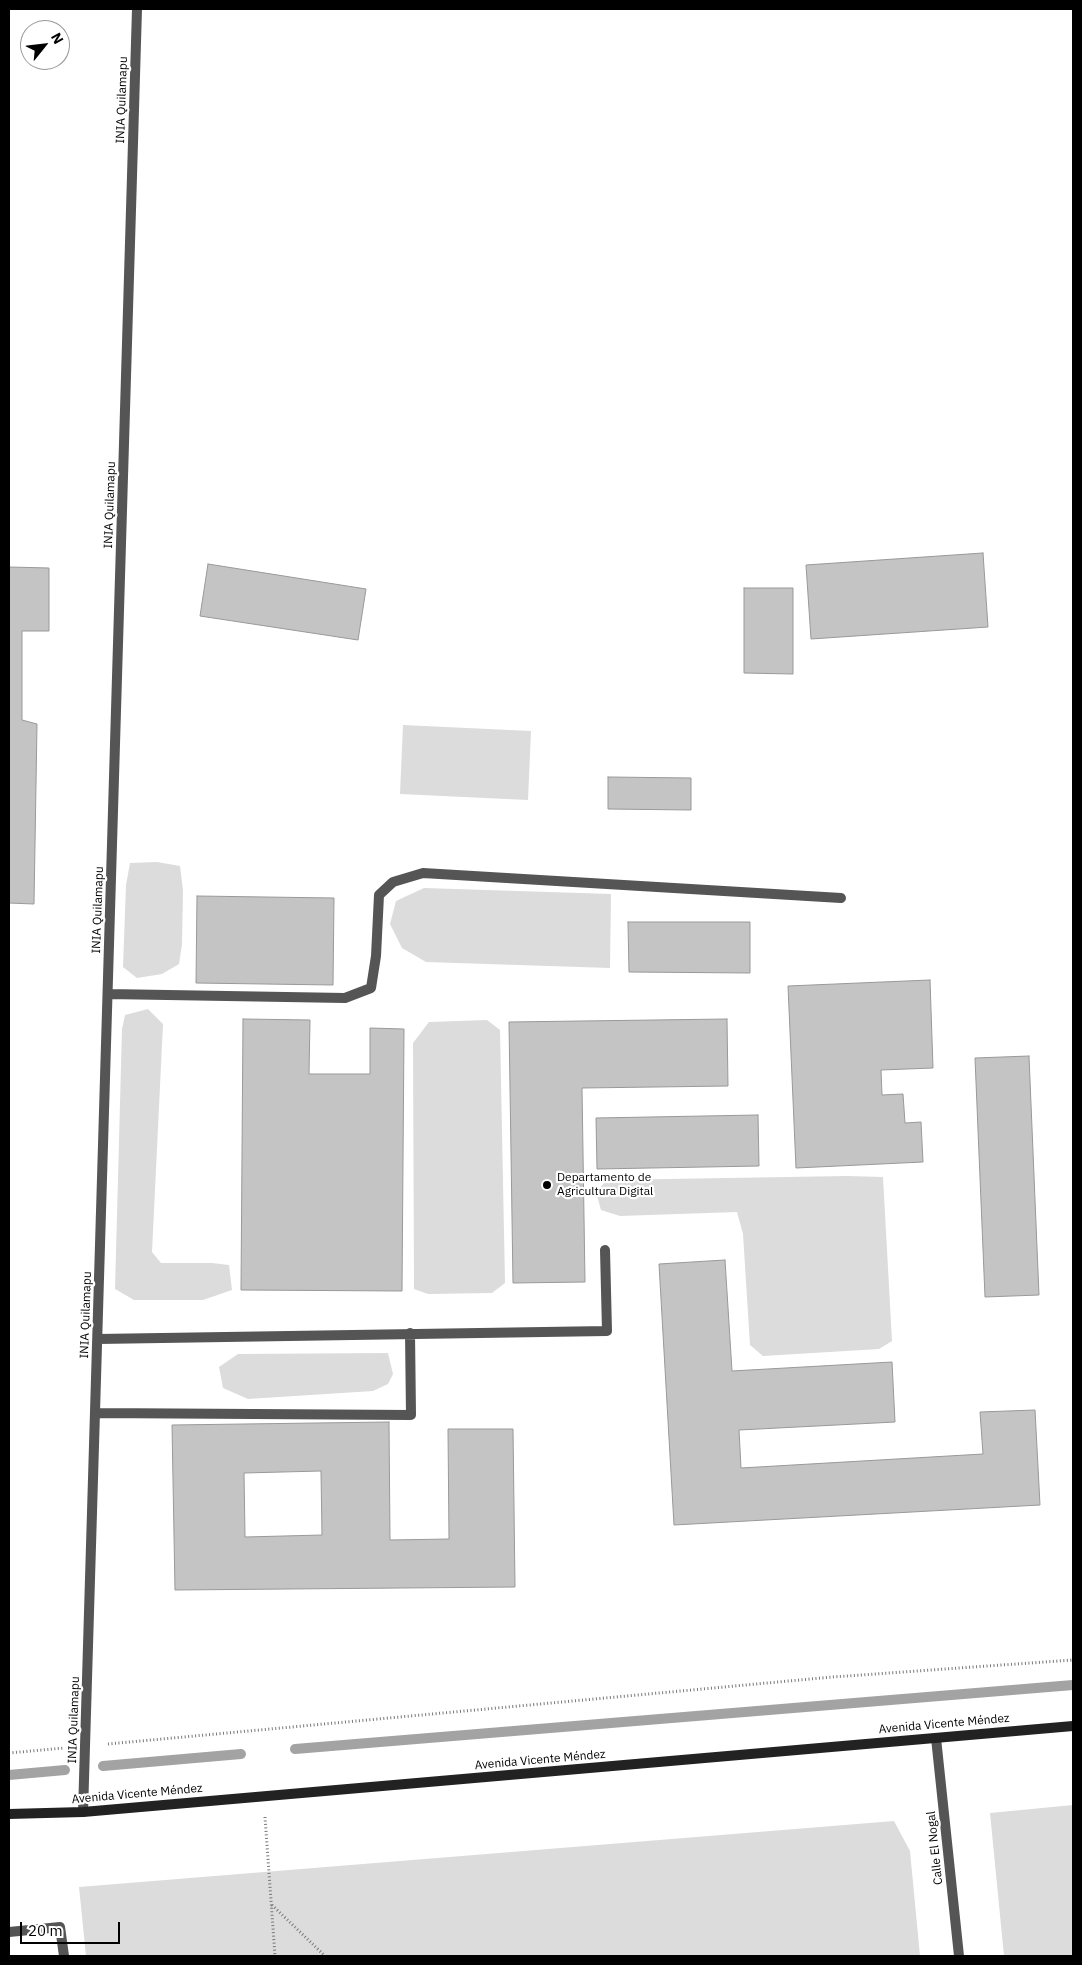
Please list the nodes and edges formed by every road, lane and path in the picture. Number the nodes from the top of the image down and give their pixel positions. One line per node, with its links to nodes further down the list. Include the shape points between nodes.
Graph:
1 (137, 9): 3 (lane, INIA Quilamapu)
2 (842, 898): 3 (lane, via 424,873 393,882 379,895 371,988 345,998)
3 (108, 994): 6 (lane, INIA Quilamapu)
4 (605, 1250): 5 (lane, via 607,1331)
5 (410, 1334): 6 (lane); 7 (lane, via 411,1415)
6 (98, 1338): 7 (lane, INIA Quilamapu)
7 (96, 1413): 11 (lane, INIA Quilamapu)
8 (1073, 1660): 11 (path, via 832,1677)
9 (1073, 1726): 10 (main road, Avenida Vicente Méndez)
10 (936, 1738): 13 (main road, Avenida Vicente Méndez); 21 (lane, Calle El Nogal)
11 (86, 1746): 12 (path); 14 (lane, INIA Quilamapu)
12 (9, 1753)
13 (264, 1796): 14 (main road, Avenida Vicente Méndez); 16 (path)
14 (83, 1812): 15 (main road, Avenida Vicente Méndez)
15 (9, 1814)
16 (272, 1905): 19 (path); 20 (path)
17 (9, 1932): 18 (lane, via 60,1927)
18 (64, 1956)
19 (276, 1956)
20 (325, 1956)
21 (959, 1956)

